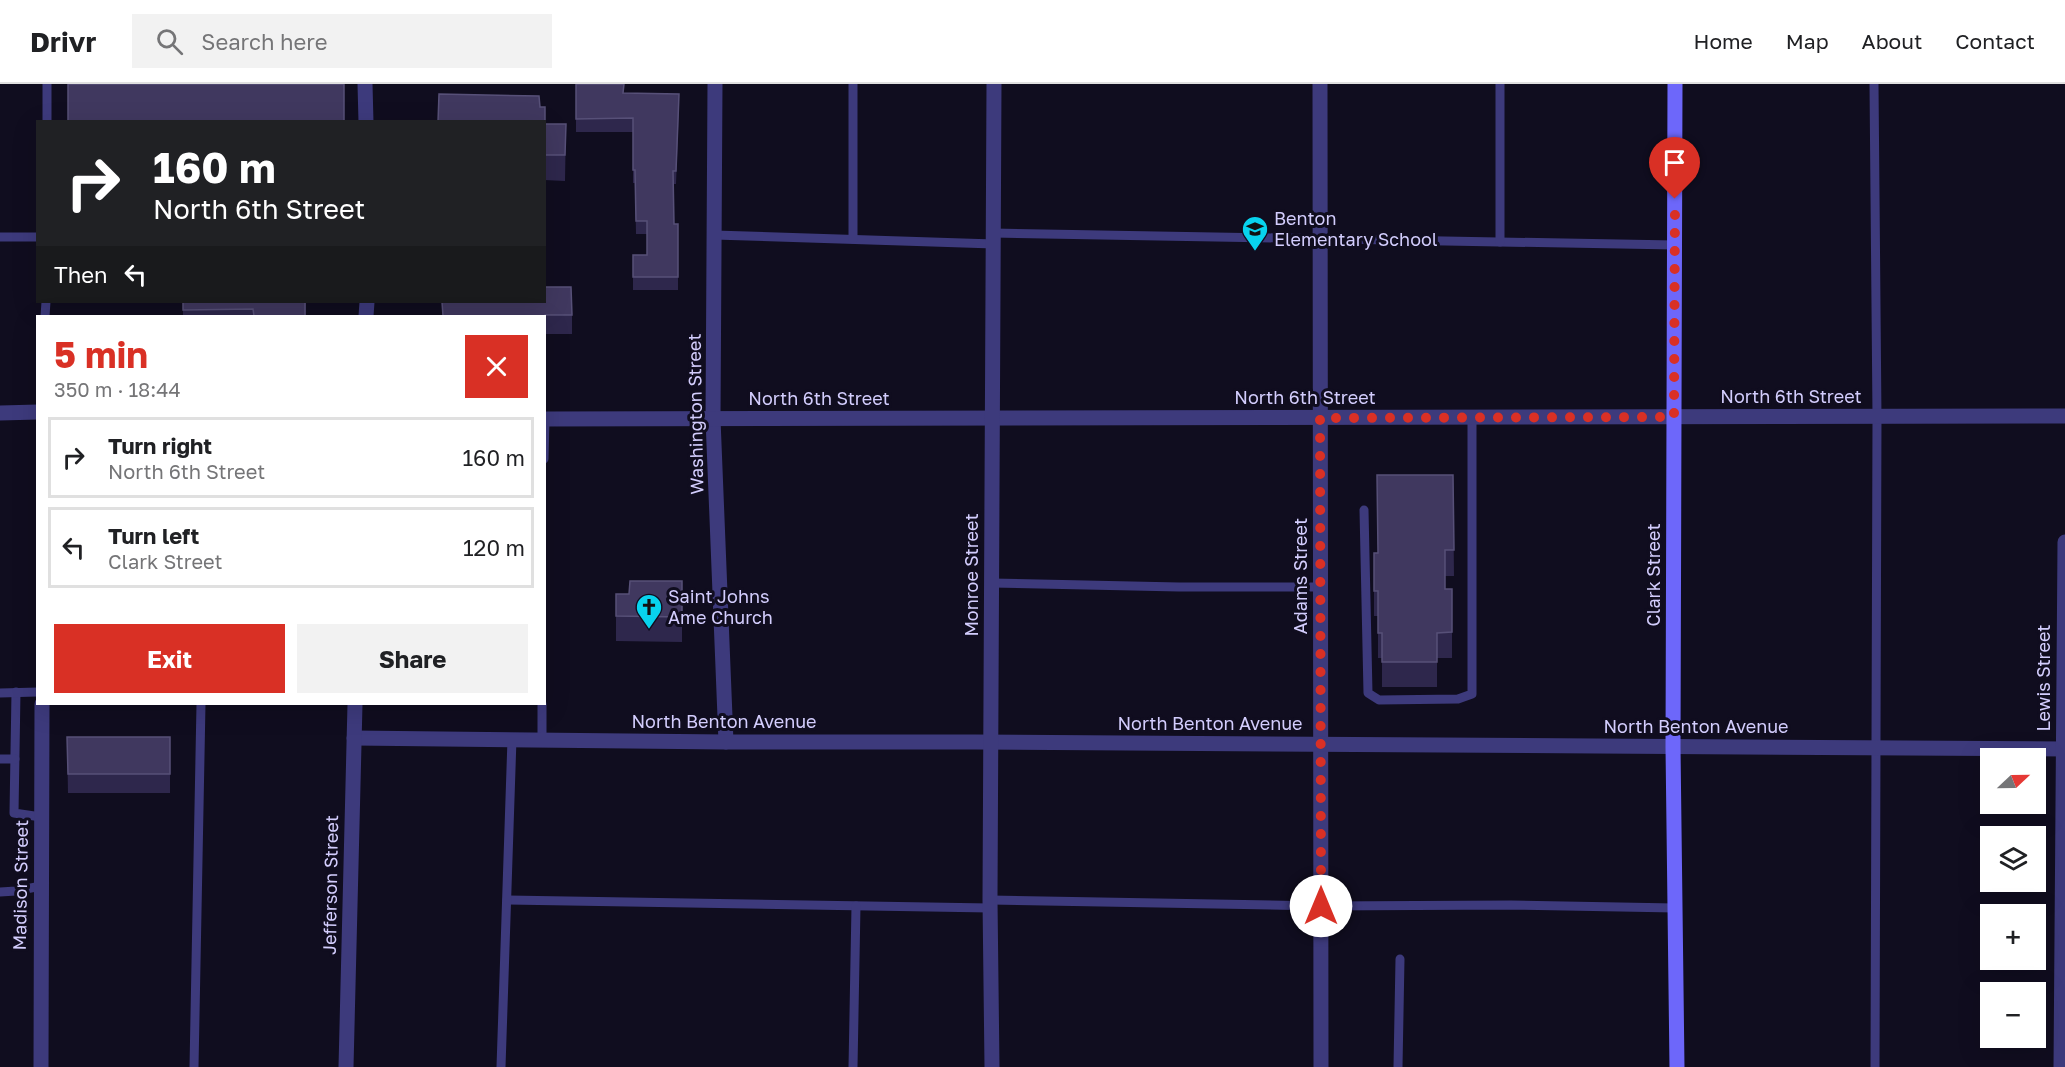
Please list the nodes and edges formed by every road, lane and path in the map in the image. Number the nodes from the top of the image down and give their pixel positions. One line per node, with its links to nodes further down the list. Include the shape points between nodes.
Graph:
1 (47, 84): 10 (lane)
2 (365, 84): 11 (street)
3 (715, 84): 12 (street, Washington Street)
4 (853, 84): 16 (lane)
5 (994, 84): 15 (street, Monroe Street)
6 (1320, 84): 17 (street, Adams Street)
7 (1500, 84): 18 (lane)
8 (1675, 84): 19 (main road, Clark Street)
9 (1874, 84): 25 (lane)
10 (47, 120)
11 (366, 120)
12 (714, 234): 16 (lane); 29 (street, Washington Street)
13 (0, 237): 14 (lane)
14 (36, 237)
15 (994, 238): 16 (lane); 17 (lane); 26 (street, Monroe Street)
16 (853, 239)
17 (1320, 239): 18 (lane); 27 (street, Adams Street)
18 (1500, 242): 19 (lane)
19 (1675, 245): 24 (main road, Clark Street)
20 (36, 412): 21 (street)
21 (0, 413)
22 (2065, 416): 25 (street, North 6th Street)
23 (1472, 417): 24 (street, North 6th Street); 27 (street, North 6th Street); 30 (lane, via 1472,694 1458,699 1378,700 1368,693)
24 (1674, 417): 25 (street, North 6th Street); 48 (main road, Clark Street)
25 (1877, 417): 49 (lane)
26 (993, 418): 27 (street, North 6th Street); 29 (street, North 6th Street); 32 (street, Monroe Street)
27 (1320, 418): 34 (street, Adams Street)
28 (546, 419): 29 (street, North 6th Street)
29 (713, 419): 45 (street, Washington Street)
30 (1364, 510)
31 (2065, 542): 33 (street, Lewis Street)
32 (992, 583): 34 (lane); 46 (street, Monroe Street)
33 (2065, 585): 50 (street, Lewis Street)
34 (1320, 587): 47 (street, Adams Street)
35 (15, 692): 36 (lane); 37 (lane); 52 (lane)
36 (36, 692)
37 (0, 693)
38 (42, 705): 53 (street, Madison Street)
39 (201, 705): 64 (lane)
40 (355, 705): 42 (street, Jefferson Street)
41 (542, 705): 44 (lane)
42 (354, 738): 43 (street, North Benton Avenue); 65 (street, Jefferson Street)
43 (512, 739): 44 (street, North Benton Avenue); 56 (lane)
44 (542, 739): 45 (street, North Benton Avenue)
45 (726, 742): 46 (street, North Benton Avenue)
46 (991, 742): 47 (street, North Benton Avenue); 57 (street, Monroe Street)
47 (1321, 744): 48 (street, North Benton Avenue); 59 (street, Adams Street)
48 (1673, 747): 49 (street, North Benton Avenue); 60 (main road, Clark Street)
49 (1875, 748): 50 (street, North Benton Avenue); 72 (lane)
50 (2064, 749): 61 (street, Lewis Street)
51 (0, 759): 52 (lane)
52 (15, 759): 53 (lane, via 14,813)
53 (41, 817): 54 (street, Madison Street)
54 (41, 886): 55 (lane); 63 (street, Madison Street)
55 (0, 892)
56 (507, 900): 58 (lane); 66 (lane)
57 (990, 904): 58 (lane); 59 (lane); 68 (street, Monroe Street)
58 (856, 906): 67 (lane)
59 (1321, 906): 60 (lane); 69 (street, Adams Street)
60 (1675, 908): 71 (main road, Clark Street)
61 (2064, 908): 73 (street, Lewis Street)
62 (1400, 959): 70 (lane)
63 (41, 1067)
64 (194, 1067)
65 (346, 1067)
66 (501, 1067)
67 (854, 1067)
68 (992, 1067)
69 (1321, 1067)
70 (1398, 1067)
71 (1677, 1067)
72 (1875, 1067)
73 (2061, 1067)

